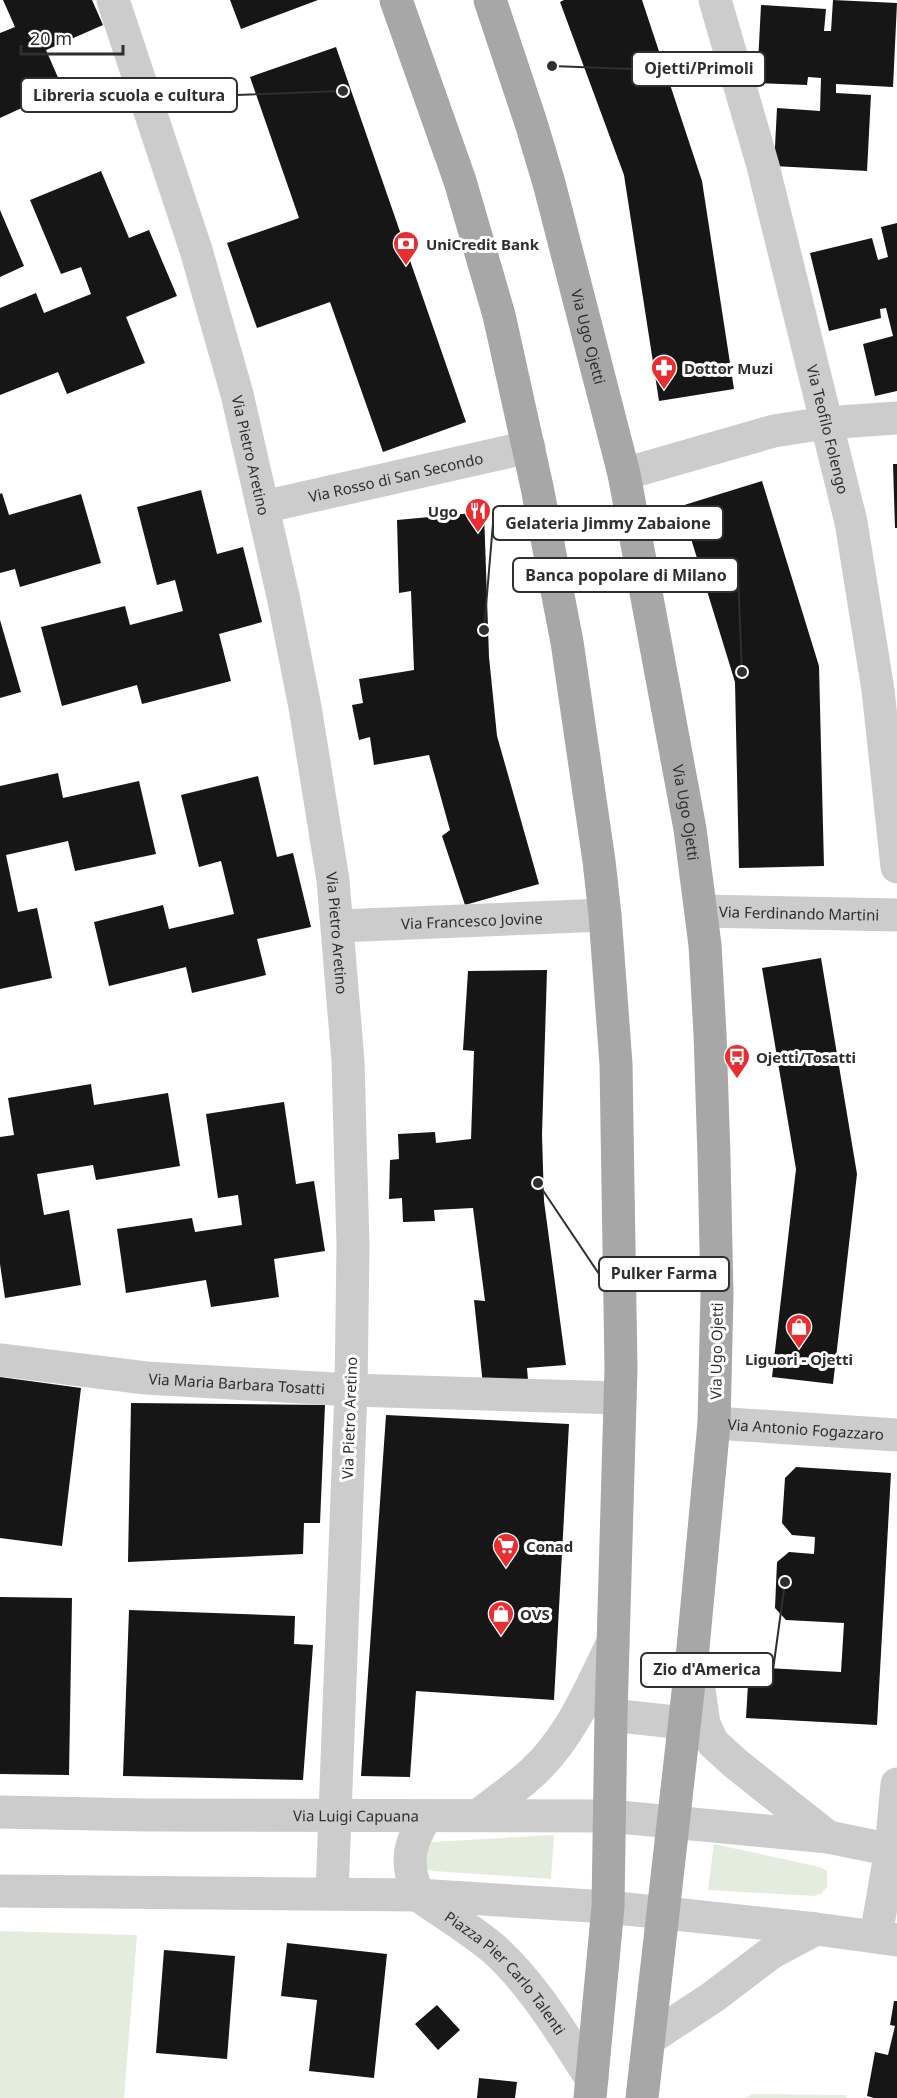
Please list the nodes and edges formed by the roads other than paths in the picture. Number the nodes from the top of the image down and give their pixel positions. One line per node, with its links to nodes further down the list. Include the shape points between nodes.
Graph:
1 (113, 0): 9 (street, Via Pietro Aretino, via 215,312)
2 (396, 0): 7 (main road, via 474,223)
3 (490, 0): 8 (main road, Via Ugo Ojetti, via 549,183)
4 (715, 0): 6 (street, Via Teofilo Folengo, via 763,166)
5 (897, 418): 6 (street)
6 (825, 423): 8 (street, via 774,431); 10 (street, Via Teofilo Folengo)
7 (529, 447): 9 (street, Via Rosso di San Secondo); 13 (main road, via 567,642)
8 (624, 474): 12 (main road, Via Ugo Ojetti, via 690,829)
9 (263, 507): 15 (street, Via Pietro Aretino, via 305,707)
10 (888, 689): 11 (street, Via Teofilo Folengo)
11 (897, 867)
12 (701, 911): 14 (street, Via Ferdinando Martini); 19 (main road, Via Ugo Ojetti, via 714,1156)
13 (605, 915): 15 (street, Via Francesco Jovine); 18 (main road, via 616,1064)
14 (897, 915)
15 (338, 926): 17 (street, Via Pietro Aretino, via 352,1160)
16 (0, 1360): 17 (street, Via Maria Barbara Tosatti, via 146,1378)
17 (351, 1390): 18 (street, Via Maria Barbara Tosatti); 28 (street, Via Pietro Aretino)
18 (620, 1398): 21 (main road)
19 (714, 1423): 20 (street, Via Antonio Fogazzaro); 22 (main road, Via Ugo Ojetti)
20 (897, 1436)
21 (613, 1642): 23 (main road, Piazza Pier Carlo Talenti); 27 (street, via 578,1714 556,1748 533,1772)
22 (693, 1648): 24 (main road); 32 (street, via 704,1724 713,1743)
23 (611, 1715): 24 (street); 29 (main road, Piazza Pier Carlo Talenti)
24 (684, 1723): 31 (main road)
25 (897, 1784): 33 (street)
26 (0, 1812): 28 (street, Via Luigi Capuana)
27 (479, 1815): 29 (street); 30 (street)
28 (334, 1816): 30 (street, Via Luigi Capuana); 35 (street, Via Pietro Aretino)
29 (609, 1816): 31 (street); 37 (main road, Piazza Pier Carlo Talenti)
30 (426, 1817): 36 (street, Via Luigi Capuana, via 410,1854 412,1880)
31 (674, 1821): 32 (street); 38 (main road)
32 (828, 1836): 33 (street)
33 (894, 1850): 40 (street)
34 (0, 1891): 35 (street)
35 (332, 1894): 36 (street)
36 (418, 1895): 37 (street, Piazza Pier Carlo Talenti); 42 (street, Piazza Pier Carlo Talenti, via 479,1937 513,1969 549,2014)
37 (608, 1907): 38 (street, Piazza Pier Carlo Talenti); 42 (main road, Piazza Pier Carlo Talenti)
38 (664, 1913): 39 (street, Piazza Pier Carlo Talenti); 41 (main road)
39 (816, 1929): 40 (street, Piazza Pier Carlo Talenti); 41 (street, via 771,1953)
40 (887, 1938)
41 (649, 2039): 43 (main road)
42 (591, 2088)
43 (642, 2098)

